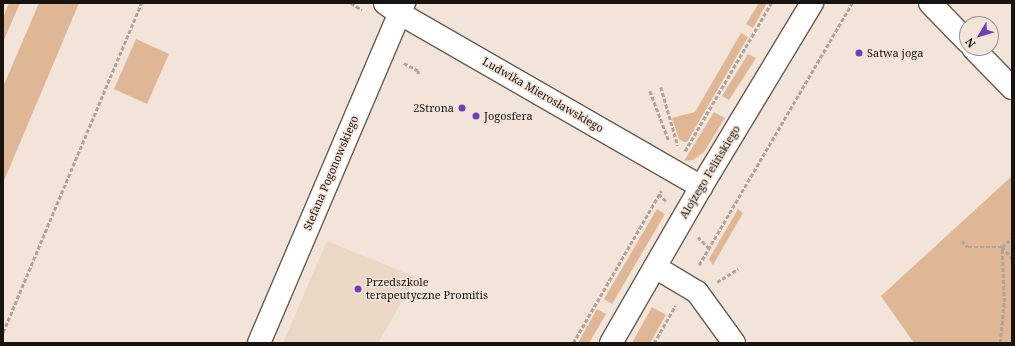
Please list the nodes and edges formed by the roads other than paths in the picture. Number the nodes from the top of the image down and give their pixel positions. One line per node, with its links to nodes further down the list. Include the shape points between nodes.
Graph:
1 (812, 3): 7 (street, Alojzego Felińskiego)
2 (930, 3): 4 (street)
3 (396, 6): 7 (street, Ludwika Mierosławskiego); 9 (street, Stefana Pogonowskiego)
4 (959, 33)
5 (981, 56): 6 (street)
6 (1012, 88)
7 (701, 187): 8 (street, Alojzego Felińskiego)
8 (655, 267): 10 (street, Alojzego Felińskiego); 11 (street, via 697,292)
9 (259, 343)
10 (611, 343)
11 (734, 343)

